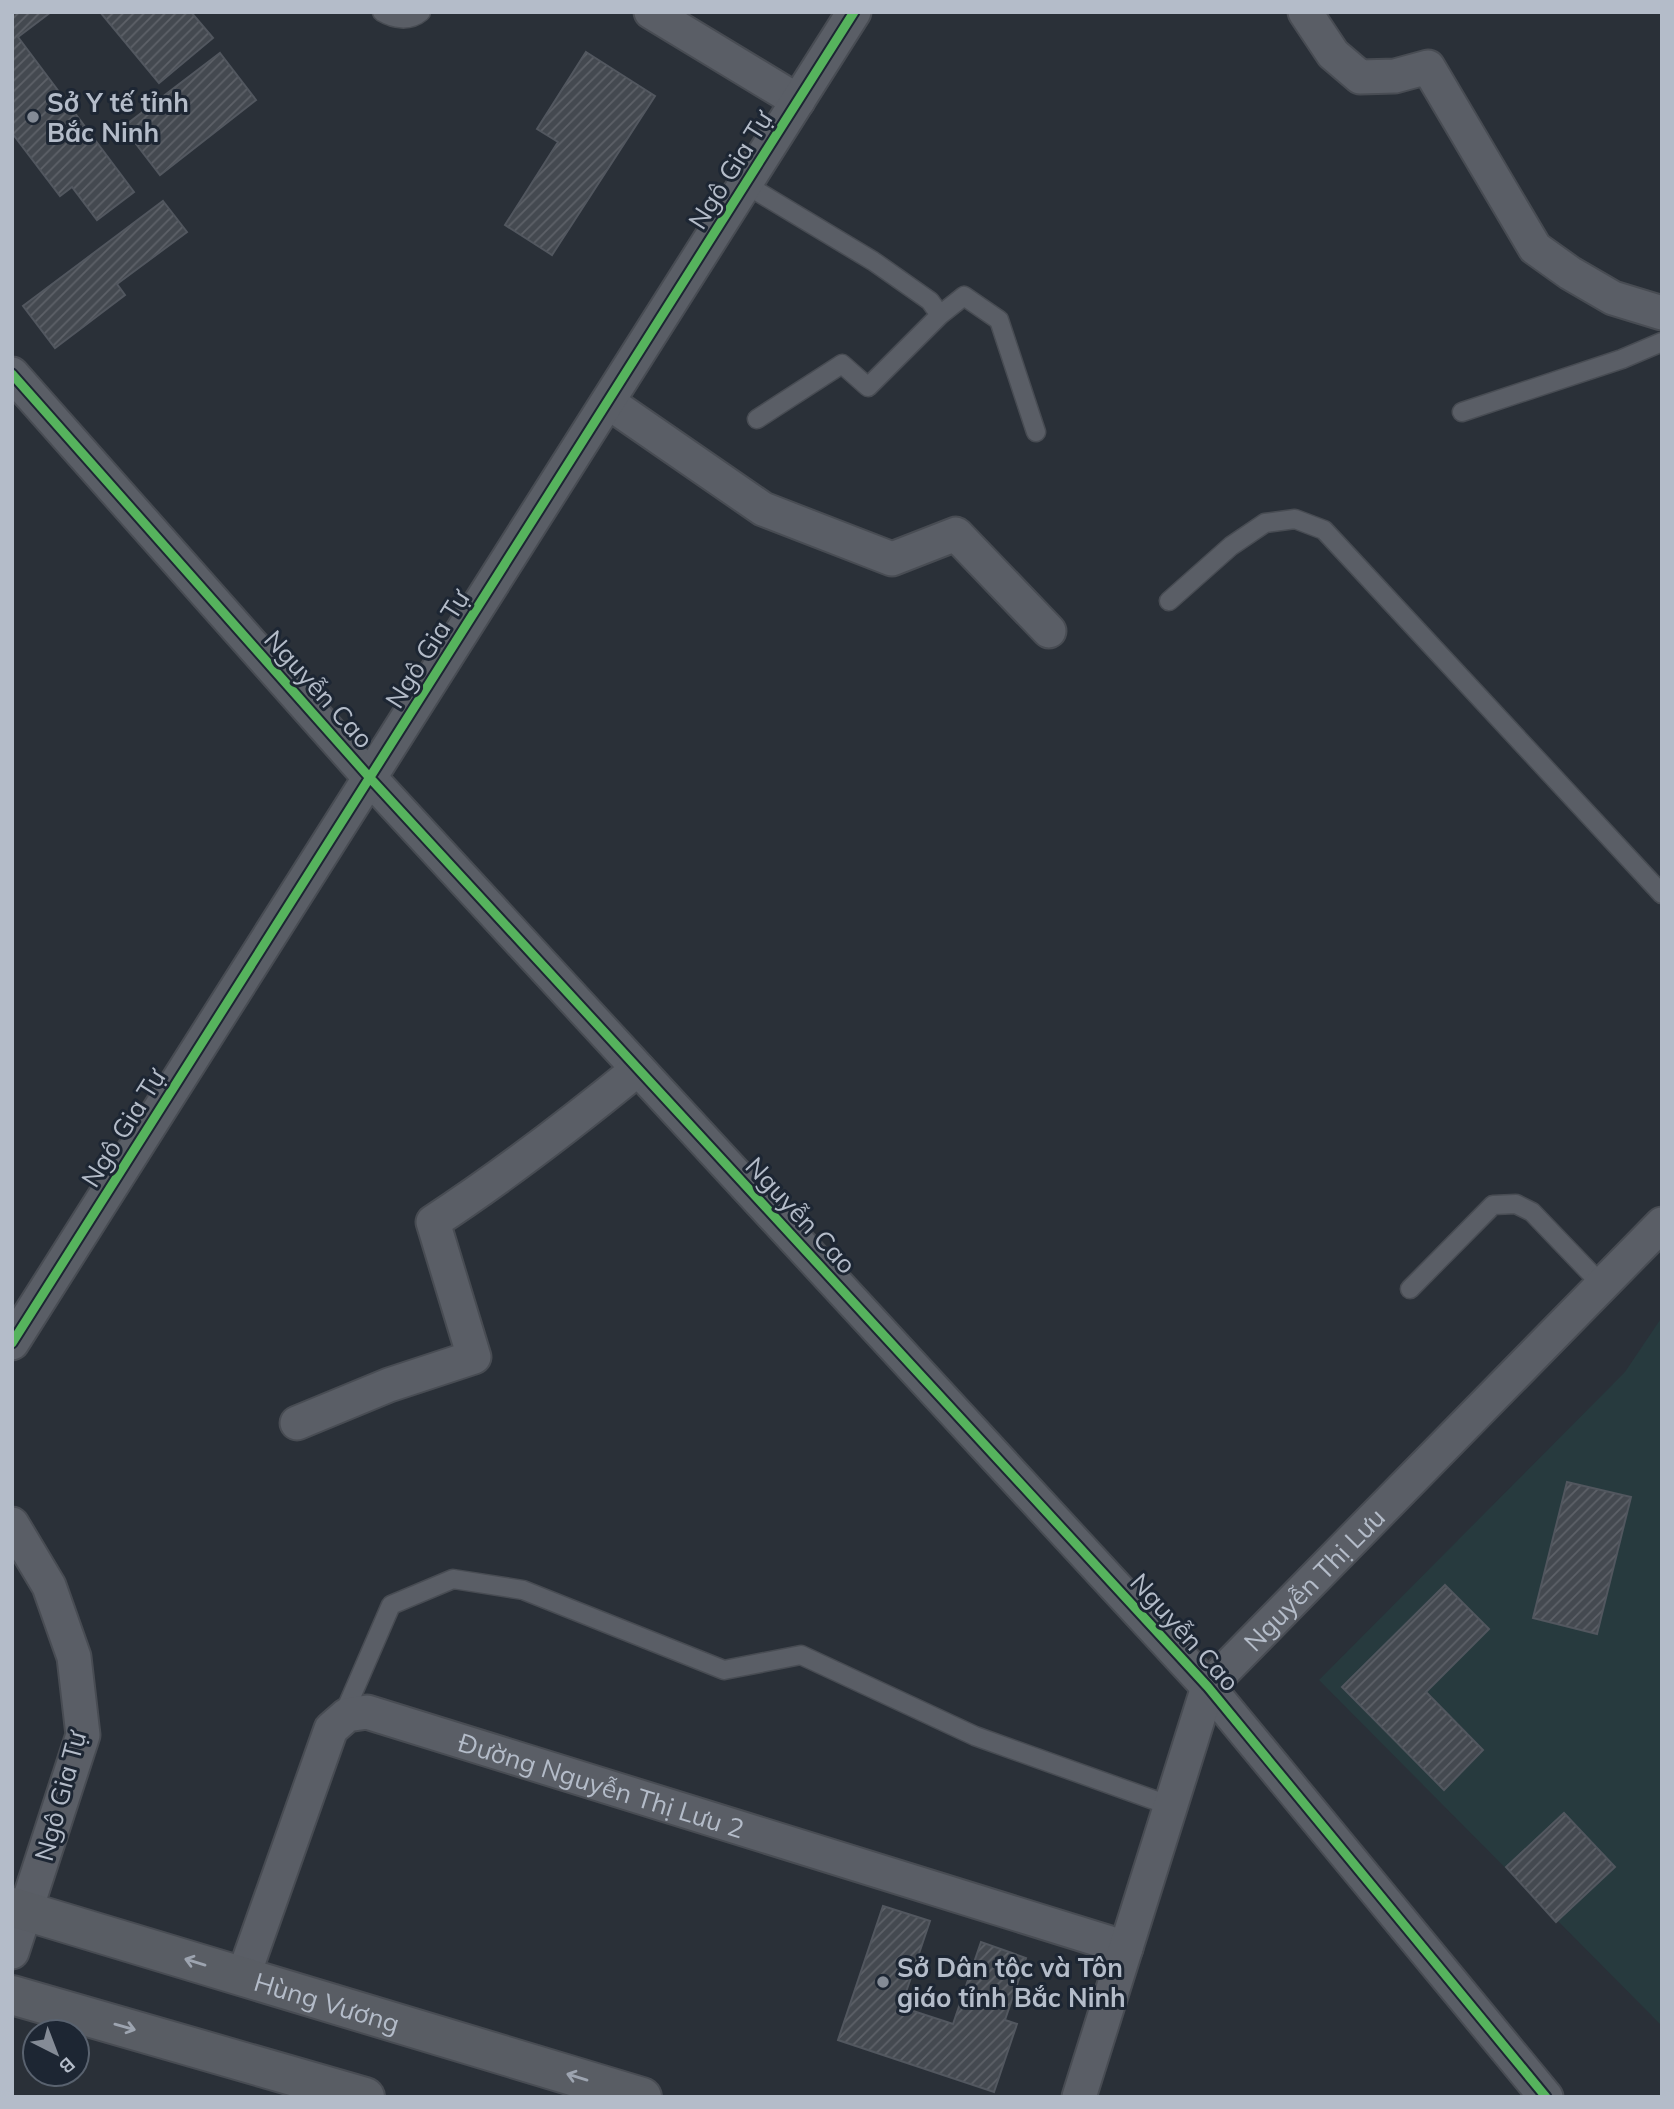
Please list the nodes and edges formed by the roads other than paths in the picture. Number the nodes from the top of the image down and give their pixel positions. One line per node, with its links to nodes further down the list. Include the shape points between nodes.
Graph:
1 (382, 12): 2 (lane, via 394,19)
2 (421, 12)
3 (651, 12): 6 (street)
4 (854, 12): 6 (street, Ngô Gia Tự)
5 (1305, 12): 8 (street, via 1333,54 1360,77 1395,76 1428,68 1535,248 1613,298)
6 (798, 101): 7 (street, Ngô Gia Tự)
7 (745, 184): 9 (lane, via 873,261 930,301); 12 (street, Ngô Gia Tự)
8 (1662, 313)
9 (940, 316): 14 (lane, via 868,387 842,364); 15 (lane, via 964,296 999,320)
10 (1662, 342): 13 (lane)
11 (12, 374): 18 (street, Nguyễn Cao)
12 (608, 402): 17 (street, via 763,509 892,559 956,534); 18 (street, Ngô Gia Tự)
13 (1462, 412)
14 (757, 419)
15 (1036, 432)
16 (1169, 601): 19 (lane, via 1231,546 1265,523 1295,519 1324,530)
17 (1049, 631)
18 (370, 778): 20 (street, Nguyễn Cao); 24 (street, Ngô Gia Tự)
19 (1662, 894)
20 (638, 1069): 25 (street, via 568,1126 433,1222 474,1357); 27 (street, Nguyễn Cao)
21 (1662, 1224): 22 (street, Nguyễn Thị Lưu)
22 (1602, 1285): 23 (lane, via 1532,1212 1516,1204 1493,1206); 27 (street, Nguyễn Thị Lưu)
23 (1410, 1289)
24 (12, 1343)
25 (297, 1423)
26 (12, 1524): 30 (street, Ngô Gia Tự, via 49,1586 74,1657 83,1735)
27 (1208, 1687): 29 (street, Nguyễn Thị Lưu); 38 (street, Nguyễn Cao)
28 (340, 1721): 29 (lane, via 391,1605 453,1579 523,1590 724,1670 801,1655 975,1736); 31 (street, Đường Nguyễn Thị Lưu 2, via 367,1712); 33 (street, via 331,1729)
29 (1171, 1806): 31 (street, Nguyễn Thị Lưu)
30 (19, 1909): 32 (street, Ngô Gia Tự); 33 (main road, Hùng Vương, one-way to 30)
31 (1126, 1948): 37 (street, Nguyễn Thị Lưu)
32 (12, 1952)
33 (243, 1977): 36 (main road, Hùng Vương, one-way to 33)
34 (12, 1995): 35 (main road, one-way to 35)
35 (365, 2097)
36 (642, 2097)
37 (1079, 2097)
38 (1546, 2097)

